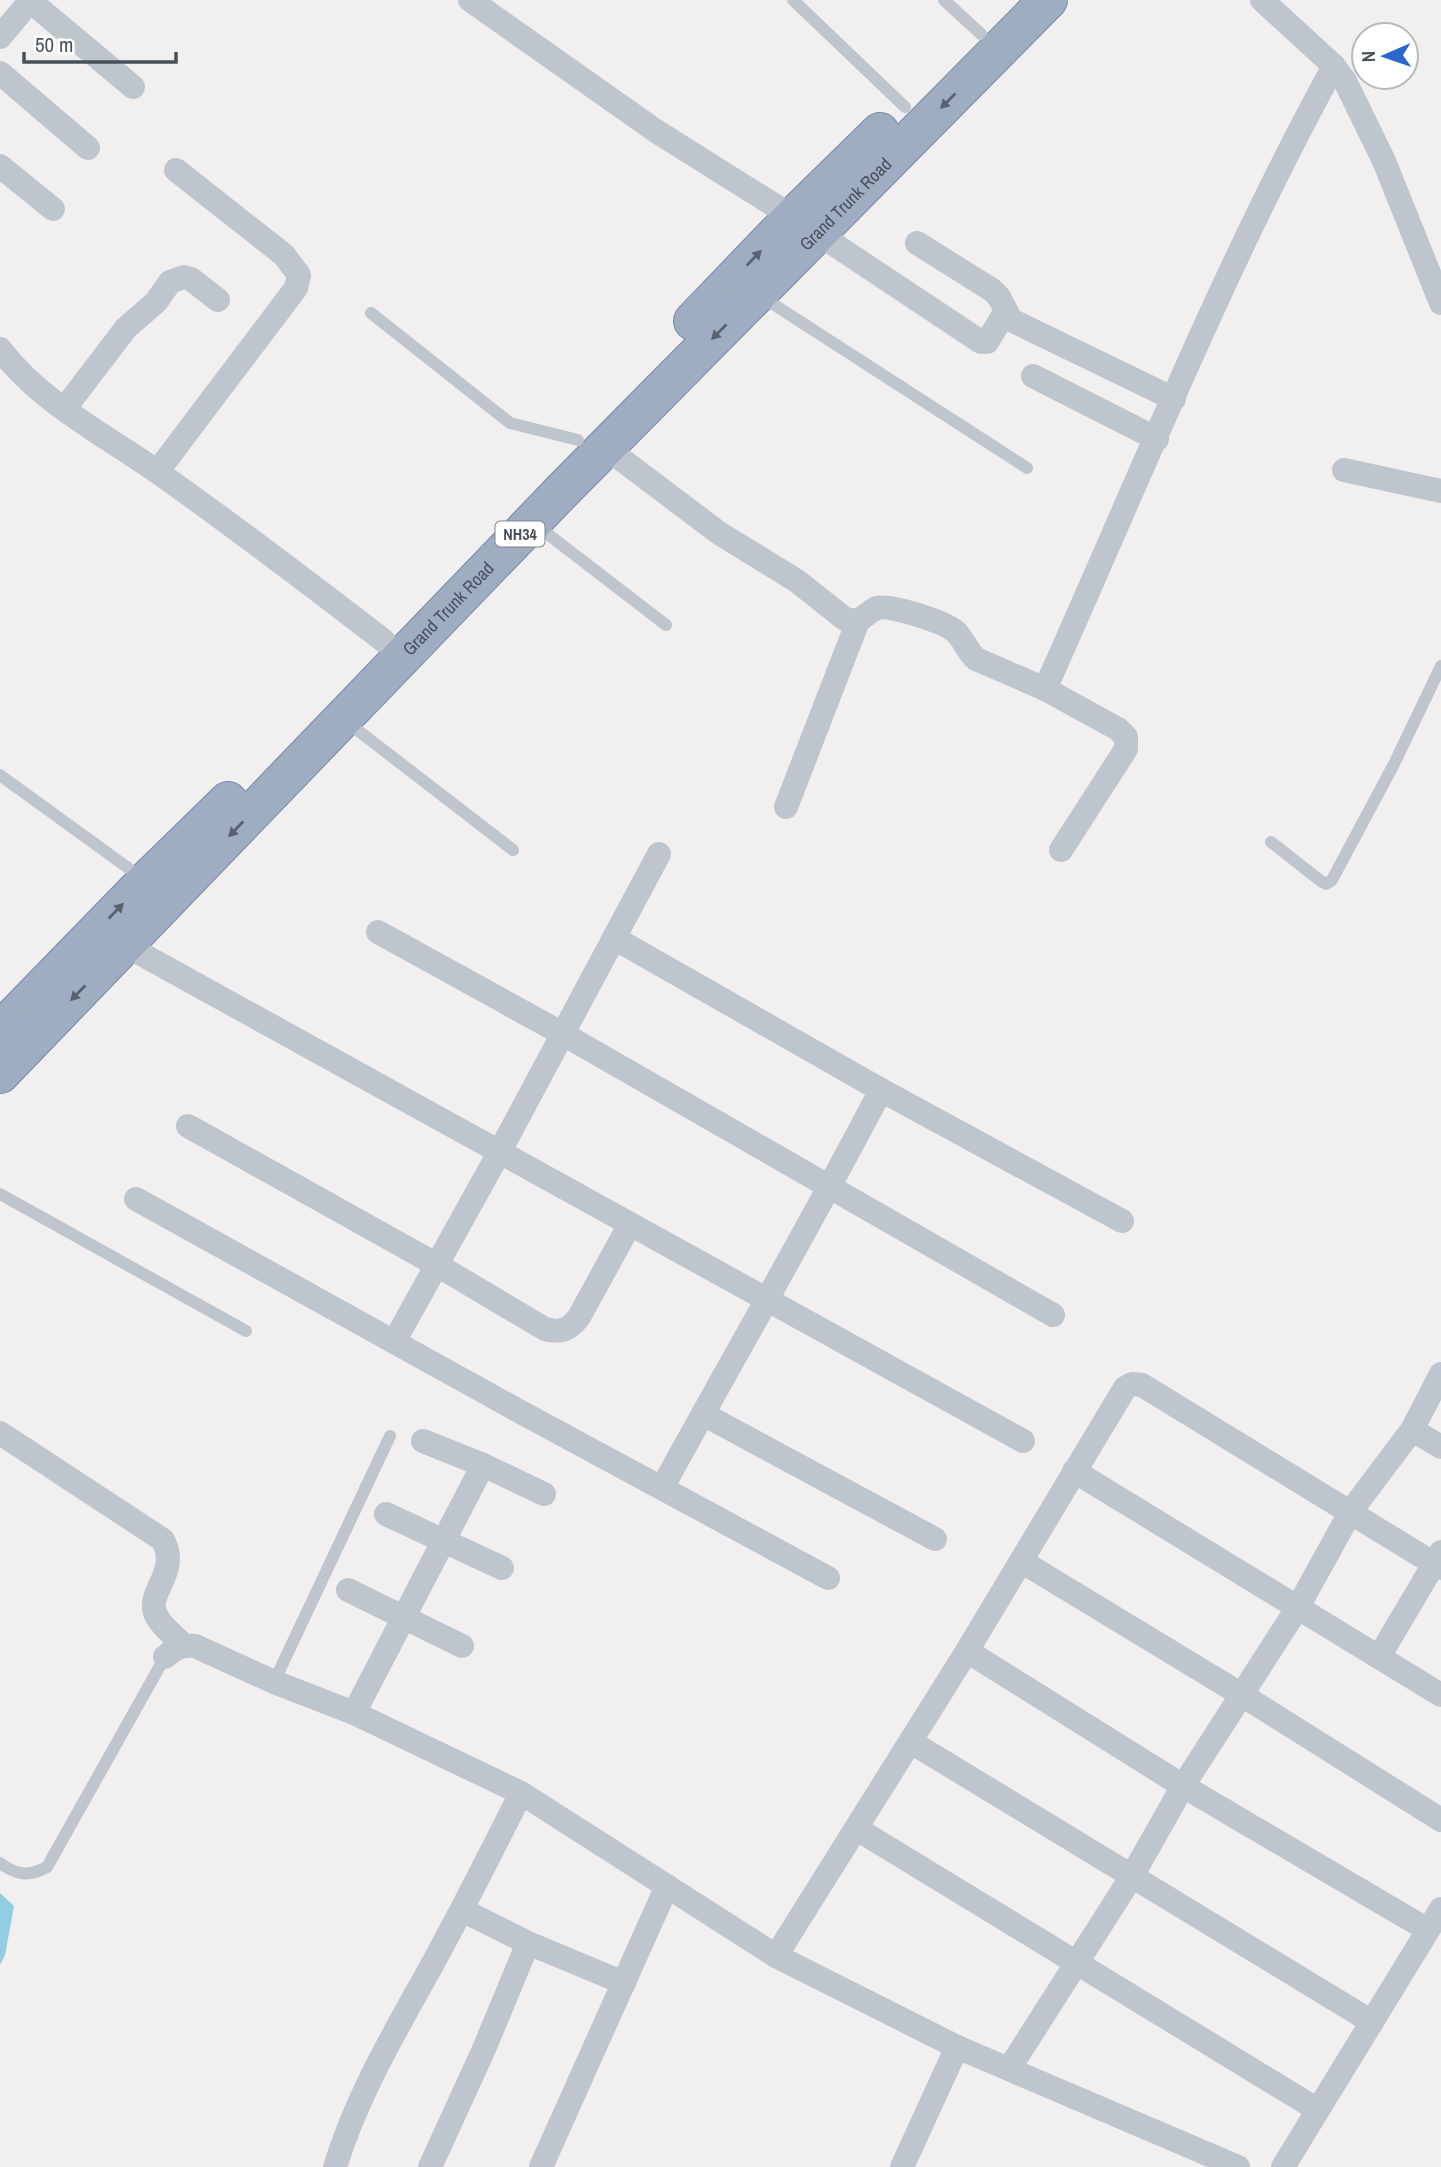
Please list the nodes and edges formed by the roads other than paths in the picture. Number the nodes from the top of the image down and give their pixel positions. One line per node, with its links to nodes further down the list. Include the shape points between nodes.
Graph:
1 (30, 0): 9 (street); 12 (street)
2 (470, 0): 18 (street, via 656,131)
3 (793, 0): 13 (lane)
4 (944, 0): 8 (lane)
5 (1015, 0): 8 (highway, Grand Trunk Road / NH34)
6 (1048, 0): 18 (highway, Grand Trunk Road / NH34, one-way to 18)
7 (1262, 0): 10 (street)
8 (981, 34): 13 (highway, Grand Trunk Road / NH34)
9 (0, 37)
10 (1334, 65): 22 (street, via 1378,148); 27 (street, via 1257,212)
11 (0, 73): 14 (street)
12 (133, 87)
13 (905, 107): 18 (highway, Grand Trunk Road / NH34)
14 (88, 148)
15 (0, 166): 17 (street)
16 (176, 170): 33 (street, via 285,255 299,275 296,288)
17 (53, 209)
18 (805, 225): 20 (highway, Grand Trunk Road / NH34); 23 (street, via 981,342 992,337); 30 (highway, Grand Trunk Road / NH34, one-way to 18)
19 (916, 243): 23 (street, via 992,290)
20 (757, 294): 30 (highway, Grand Trunk Road / NH34, one-way to 30); 31 (lane)
21 (218, 300): 28 (street, via 191,279 170,282 156,302 126,328)
22 (1441, 303)
23 (1006, 312): 27 (street, via 1011,320)
24 (371, 313): 30 (lane, via 510,424)
25 (0, 349): 28 (street, via 23,377)
26 (1033, 376): 29 (street)
27 (1174, 399): 29 (street)
28 (65, 408): 33 (street)
29 (1157, 439): 40 (street)
30 (592, 443): 35 (highway, Grand Trunk Road / NH34); 36 (street, via 719,533 797,581 845,619); 38 (highway, Grand Trunk Road / NH34)
31 (1027, 468)
32 (1343, 470): 34 (street)
33 (157, 472): 38 (street)
34 (1441, 491)
35 (531, 522): 37 (lane); 41 (highway, Grand Trunk Road / NH34)
36 (858, 621): 40 (street, via 876,608 887,607 939,623 957,632 976,659); 43 (street)
37 (666, 625)
38 (384, 641): 48 (highway, Grand Trunk Road / NH34)
39 (1441, 666): 44 (lane, via 1332,880 1322,882)
40 (1045, 689): 46 (street, via 1126,737 1126,749)
41 (342, 719): 45 (lane); 51 (highway, Grand Trunk Road / NH34, one-way to 51)
42 (0, 775): 48 (lane)
43 (786, 807)
44 (1270, 842)
45 (513, 850)
46 (1061, 850)
47 (659, 854): 50 (street)
48 (146, 881): 52 (highway, Grand Trunk Road / NH34, one-way to 48)
49 (378, 932): 53 (street)
50 (614, 938): 53 (street); 55 (street)
51 (125, 944): 54 (highway, Grand Trunk Road / NH34, one-way to 54); 57 (street)
52 (0, 1031)
53 (563, 1034): 57 (street); 58 (street)
54 (0, 1074)
55 (881, 1090): 58 (street); 61 (street)
56 (188, 1126): 63 (street)
57 (500, 1151): 62 (street); 63 (street)
58 (829, 1188): 64 (street); 65 (street)
59 (0, 1194): 66 (lane)
60 (136, 1199): 67 (street)
61 (1122, 1221)
62 (630, 1224): 63 (street, via 579,1317 570,1328 558,1332 545,1329); 64 (street)
63 (437, 1265): 67 (street)
64 (765, 1300): 69 (street); 74 (street)
65 (1054, 1315)
66 (246, 1331)
67 (394, 1342): 78 (street)
68 (1441, 1374): 70 (street)
69 (703, 1414): 78 (street); 82 (street)
70 (1412, 1430): 75 (street); 80 (street)
71 (0, 1433): 92 (street, via 163,1540 169,1567 153,1608)
72 (390, 1436): 95 (lane)
73 (423, 1441): 76 (street)
74 (1023, 1441)
75 (1441, 1447)
76 (483, 1465): 79 (street); 83 (street)
77 (1074, 1471): 80 (street, via 1125,1388 1142,1385); 84 (street); 89 (street)
78 (662, 1488): 87 (street)
79 (544, 1494)
80 (1351, 1511): 85 (street); 89 (street)
81 (386, 1514): 83 (street)
82 (935, 1539)
83 (442, 1542): 86 (street); 90 (street)
84 (1021, 1561): 93 (street); 96 (street)
85 (1439, 1561): 94 (street)
86 (502, 1568)
87 (828, 1578)
88 (348, 1590): 90 (street)
89 (1298, 1607): 94 (street); 96 (street)
90 (402, 1618): 91 (street); 98 (street)
91 (462, 1646)
92 (174, 1651): 95 (street, via 195,1646); 104 (lane, via 47,1867 34,1874 18,1874)
93 (967, 1651): 99 (street); 100 (street)
94 (1379, 1657): 97 (street)
95 (274, 1682): 98 (street)
96 (1242, 1695): 100 (street); 102 (street)
97 (1441, 1695)
98 (354, 1713): 101 (street)
99 (911, 1742): 103 (street); 105 (street)
100 (1183, 1786): 105 (street); 109 (street)
101 (521, 1793): 106 (street); 108 (street)
102 (1441, 1820)
103 (857, 1829): 111 (street); 112 (street)
104 (0, 1863)
105 (1132, 1876): 112 (street); 114 (street)
106 (667, 1886): 111 (street); 113 (street)
107 (1441, 1909): 109 (street)
108 (462, 1910): 110 (street); 118 (street, via 367,2087)
109 (1427, 1930): 114 (street)
110 (528, 1942): 113 (street); 119 (street)
111 (776, 1956): 115 (street)
112 (1075, 1962): 116 (street); 117 (street)
113 (624, 1983): 120 (street)
114 (1372, 2022): 117 (street)
115 (957, 2048): 116 (street); 121 (street)
116 (1009, 2069): 122 (street)
117 (1318, 2110): 123 (street)
118 (335, 2167)
119 (430, 2167)
120 (541, 2167)
121 (902, 2167)
122 (1238, 2167)
123 (1283, 2167)

